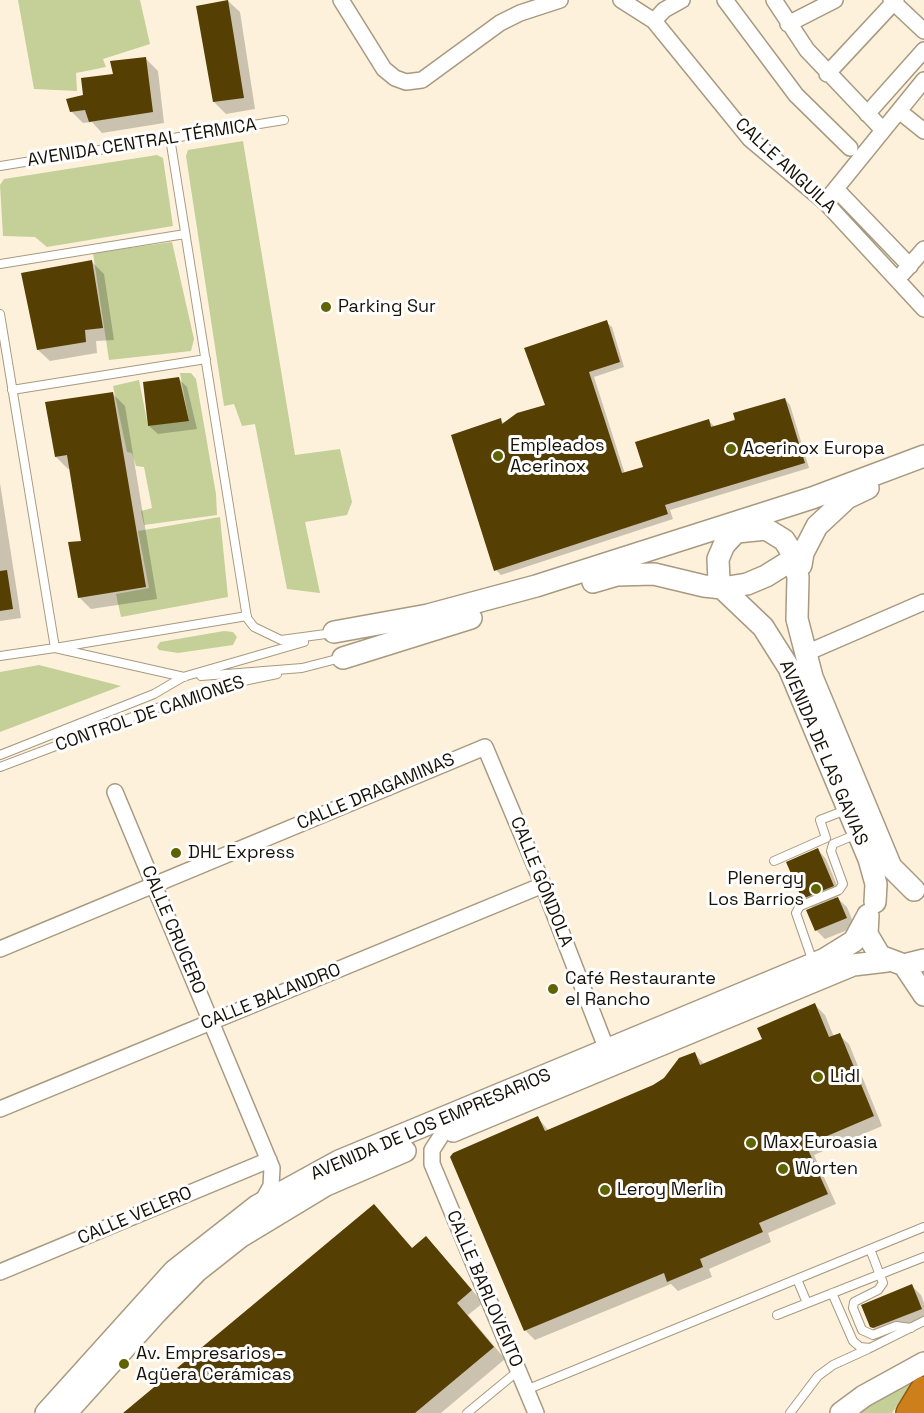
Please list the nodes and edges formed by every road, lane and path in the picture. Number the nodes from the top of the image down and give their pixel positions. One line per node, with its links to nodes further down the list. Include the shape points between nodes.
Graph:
1 (341, 0): 9 (street, via 384,69 406,81 422,80)
2 (560, 0): 9 (street)
3 (621, 0): 10 (street, CALLE ANGUILA)
4 (682, 0): 10 (street)
5 (725, 0): 22 (street, via 796,95)
6 (774, 0): 11 (street)
7 (835, 0): 11 (street)
8 (893, 1): 12 (street); 14 (street)
9 (520, 7)
10 (654, 21): 25 (street, CALLE ANGUILA, via 750,138)
11 (788, 24): 14 (street)
12 (924, 31)
13 (924, 50): 17 (street)
14 (828, 74): 17 (street)
15 (924, 80): 16 (street)
16 (899, 111): 19 (street); 20 (street)
17 (867, 114): 19 (street)
18 (284, 120): 21 (lane, AVENIDA CENTRAL TÉRMICA)
19 (883, 130): 24 (street)
20 (924, 131)
21 (170, 138): 23 (lane, AVENIDA CENTRAL TÉRMICA); 26 (lane)
22 (850, 148)
23 (0, 166)
24 (836, 189): 25 (street); 29 (street, CALLE ANGUILA)
25 (825, 202): 30 (street, CALLE ANGUILA)
26 (185, 234): 28 (lane); 33 (lane)
27 (924, 249): 29 (street)
28 (0, 264)
29 (910, 266): 30 (street)
30 (896, 279): 31 (street, CALLE ANGUILA)
31 (924, 309)
32 (0, 314): 34 (lane)
33 (206, 359): 34 (lane); 43 (lane)
34 (12, 390): 45 (lane)
35 (924, 456): 37 (street)
36 (924, 468): 40 (street, via 847,498 818,526)
37 (846, 485): 38 (street, via 812,504); 39 (street)
38 (736, 532): 39 (street, via 672,551); 40 (street, via 759,528 774,533 784,540); 41 (street, via 718,559)
39 (628, 557): 44 (street, via 428,615)
40 (799, 563): 41 (street, via 747,584); 46 (street, AVENIDA DE LAS GAVIAS, via 797,619)
41 (722, 588): 48 (street, via 654,574 617,575); 55 (street, AVENIDA DE LAS GAVIAS, via 763,627 789,668)
42 (924, 602): 46 (street)
43 (247, 617): 44 (lane, via 254,627 281,640); 45 (lane)
44 (334, 632): 50 (lane, via 261,657)
45 (55, 648): 47 (lane); 50 (lane)
46 (804, 654): 62 (street, AVENIDA DE LAS GAVIAS, via 891,867)
47 (0, 655)
48 (343, 658): 49 (lane)
49 (302, 668): 50 (lane); 53 (lane, CONTROL DE CAMIONES, via 229,684)
50 (183, 677): 52 (lane, via 154,694)
51 (485, 747): 60 (street, CALLE DRAGAMINAS); 61 (street, CALLE GÓNDOLA)
52 (0, 755)
53 (0, 767)
54 (115, 792): 60 (street, CALLE CRUCERO)
55 (848, 809): 56 (street, AVENIDA DE LAS GAVIAS); 57 (lane, via 820,820)
56 (858, 834): 58 (lane); 63 (street, AVENIDA DE LAS GAVIAS, via 876,884)
57 (826, 838): 58 (lane); 59 (lane)
58 (833, 844): 66 (lane, via 831,850 843,884 839,890 800,906 796,913)
59 (774, 861)
60 (154, 884): 64 (street, CALLE DRAGAMINAS); 68 (street, CALLE CRUCERO)
61 (543, 885): 68 (street, CALLE BALANDRO); 69 (street, CALLE GÓNDOLA)
62 (919, 892): 63 (street, via 897,889)
63 (871, 910): 65 (street, AVENIDA DE LAS GAVIAS, via 870,943 874,950); 66 (street, AVENIDA DE LOS EMPRESARIOS, via 854,941)
64 (0, 949)
65 (905, 962): 67 (street); 71 (street, AVENIDA DE LOS EMPRESARIOS, via 853,965)
66 (814, 963): 69 (street, AVENIDA DE LOS EMPRESARIOS)
67 (924, 996)
68 (212, 1022): 70 (street, CALLE BALANDRO); 73 (street, CALLE CRUCERO)
69 (607, 1050): 75 (street, AVENIDA DE LOS EMPRESARIOS)
70 (0, 1109)
71 (441, 1136): 72 (street, AVENIDA DE LOS EMPRESARIOS); 74 (street, via 432,1150)
72 (407, 1150): 74 (street); 94 (street, AVENIDA DE LOS EMPRESARIOS, via 326,1185 240,1238 197,1271)
73 (270, 1164): 75 (street, via 287,1178); 76 (street, via 271,1186); 80 (street, CALLE VELERO)
74 (432, 1164): 90 (street, CALLE BARLOVENTO)
75 (301, 1180): 76 (street, AVENIDA DE LOS EMPRESARIOS)
76 (261, 1204): 93 (street, AVENIDA DE LOS EMPRESARIOS, via 174,1271)
77 (924, 1227): 78 (lane)
78 (870, 1249): 81 (lane); 82 (lane)
79 (924, 1257): 81 (lane)
80 (0, 1272)
81 (880, 1272): 83 (lane); 87 (lane, via 880,1288 853,1305 862,1330 873,1335 896,1326)
82 (797, 1279): 84 (lane); 91 (lane)
83 (832, 1293): 84 (lane); 88 (lane, via 852,1341)
84 (807, 1303): 85 (lane)
85 (777, 1315)
86 (924, 1321): 87 (lane)
87 (911, 1328): 88 (lane)
88 (870, 1348): 97 (lane, via 818,1376)
89 (924, 1363): 98 (street)
90 (518, 1371): 91 (street, CALLE BARLOVENTO); 95 (lane)
91 (526, 1390): 96 (street, CALLE BARLOVENTO)
92 (924, 1390): 99 (highway)
93 (46, 1413)
94 (66, 1413)
95 (466, 1413)
96 (536, 1413)
97 (790, 1413)
98 (840, 1413)
99 (910, 1413)

